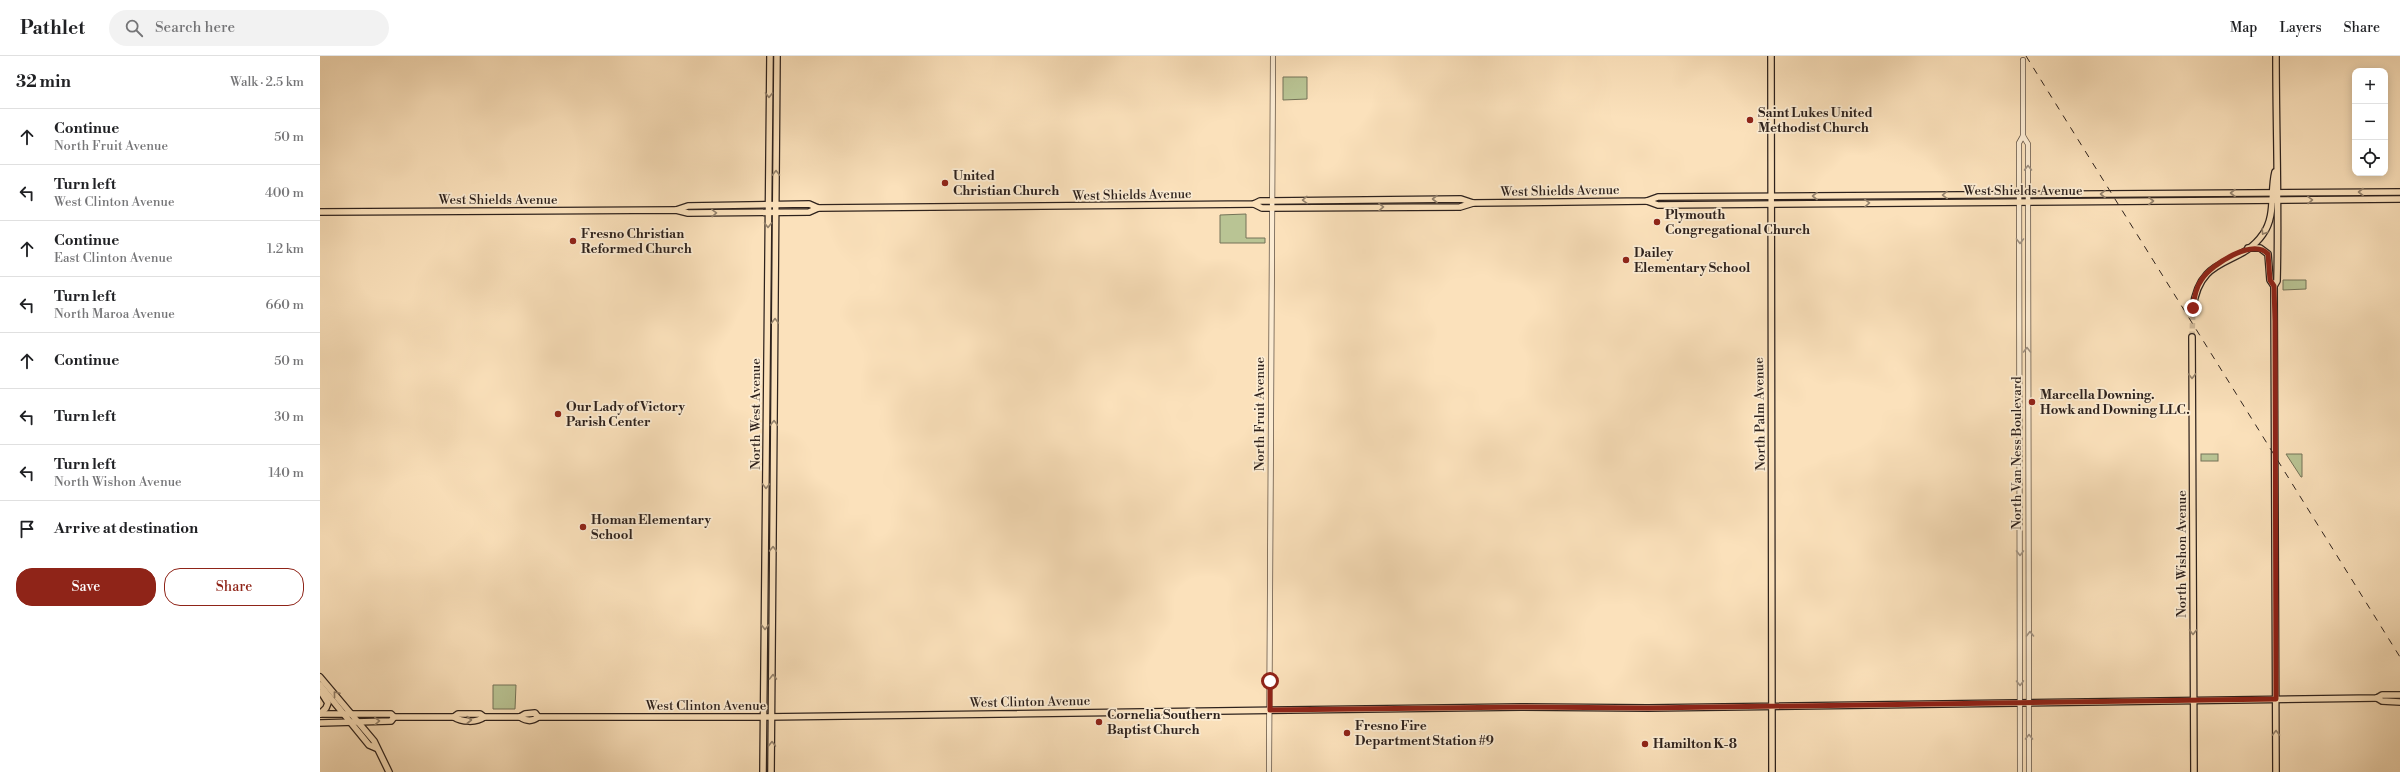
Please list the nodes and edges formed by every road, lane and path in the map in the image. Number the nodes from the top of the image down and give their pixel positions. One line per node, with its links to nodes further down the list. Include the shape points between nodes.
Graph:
1 (770, 56): 26 (main road, North West Avenue, one-way to 26)
2 (777, 56): 27 (main road, North West Avenue, one-way to 2)
3 (1273, 56): 17 (street, North Fruit Avenue)
4 (1771, 56): 14 (main road, North Palm Avenue)
5 (2276, 56): 8 (main road)
6 (2023, 60): 7 (street, North Van Ness Boulevard)
7 (2023, 136): 12 (street, North Van Ness Boulevard, via 2019,143); 13 (street, North Van Ness Boulevard, one-way to 7, via 2028,144)
8 (2276, 169): 9 (main road); 10 (main road)
9 (2272, 192): 10 (main road, West Shields Avenue); 13 (main road, West Shields Avenue, one-way to 13); 18 (main road)
10 (2278, 192): 11 (main road, West Shields Avenue, one-way to 10); 19 (main road)
11 (2400, 192)
12 (2020, 194): 13 (main road, West Shields Avenue); 14 (main road, West Shields Avenue, one-way to 14); 21 (street, North Van Ness Boulevard)
13 (2028, 194): 22 (street, North Van Ness Boulevard)
14 (1770, 196): 20 (main road, West Shields Avenue, via 1658,197); 25 (main road, North Palm Avenue)
15 (1366, 199): 17 (main road, West Shields Avenue, one-way to 17); 23 (main road, West Shields Avenue, one-way to 15, via 1460,199); 30 (main road, via 1339,204)
16 (2400, 199): 19 (main road, West Shields Avenue, one-way to 16)
17 (1272, 200): 24 (main road, West Shields Avenue); 29 (street, North Fruit Avenue)
18 (2271, 200): 19 (main road, West Shields Avenue); 22 (main road, West Shields Avenue, one-way to 18); 35 (main road, one-way to 35, via 2271,216 2267,228)
19 (2278, 200): 36 (main road, via 2277,281)
20 (1647, 201): 23 (main road, West Shields Avenue); 25 (main road, West Shields Avenue, via 1658,205)
21 (2020, 202): 22 (main road, West Shields Avenue); 25 (main road, West Shields Avenue, one-way to 21); 46 (street, North Van Ness Boulevard, one-way to 46)
22 (2028, 202): 44 (street, North Van Ness Boulevard, one-way to 22)
23 (1473, 203): 30 (main road, West Shields Avenue, one-way to 23, via 1460,207)
24 (1254, 204): 28 (main road, West Shields Avenue); 29 (main road, West Shields Avenue, via 1260,208)
25 (1770, 204): 48 (main road, North Palm Avenue)
26 (768, 205): 27 (main road, West Shields Avenue); 31 (main road, West Shields Avenue, via 688,206); 33 (main road, North West Avenue)
27 (776, 205): 28 (main road, West Shields Avenue, via 809,204); 34 (main road, North West Avenue)
28 (818, 208): 34 (main road, West Shields Avenue, via 809,212)
29 (1272, 208): 30 (main road, West Shields Avenue); 49 (street, North Fruit Avenue)
30 (1335, 208)
31 (676, 210): 32 (main road, West Shields Avenue); 33 (main road, West Shields Avenue, one-way to 33, via 688,213)
32 (320, 212)
33 (768, 212): 34 (main road, West Shields Avenue); 55 (main road, North West Avenue, one-way to 55)
34 (776, 212): 53 (main road, North West Avenue, one-way to 34)
35 (2248, 248): 36 (main road, via 2260,248 2268,254 2270,280); 37 (main road, via 2207,273 2196,292)
36 (2274, 286): 43 (main road)
37 (2193, 308)
38 (2192, 337): 45 (main road, North Wishon Avenue, one-way to 45)
39 (320, 677): 51 (main road, one-way to 39)
40 (321, 686): 50 (main road); 52 (main road, via 320,691 328,703)
41 (2400, 695): 42 (main road)
42 (2377, 698): 43 (main road, West Clinton Avenue); 47 (main road, via 2382,701)
43 (2276, 699): 45 (main road, West Clinton Avenue); 68 (main road, one-way to 43)
44 (2029, 701): 45 (main road, West Clinton Avenue); 46 (main road, West Clinton Avenue); 66 (street, North Van Ness Boulevard, one-way to 44)
45 (2194, 701): 67 (main road, North Wishon Avenue)
46 (2020, 702): 48 (main road, West Clinton Avenue); 65 (street, North Van Ness Boulevard)
47 (2400, 702)
48 (1771, 706): 49 (main road, West Clinton Avenue); 64 (main road, North Palm Avenue)
49 (1270, 710): 53 (main road, West Clinton Avenue); 63 (street, North Fruit Avenue)
50 (344, 713): 51 (main road, West Clinton Avenue); 52 (main road, West Clinton Avenue); 56 (main road)
51 (352, 713): 54 (main road, West Clinton Avenue, via 391,714); 57 (main road)
52 (320, 714)
53 (772, 716): 55 (main road, West Clinton Avenue); 62 (main road, North West Avenue, one-way to 53)
54 (394, 717): 55 (main road, West Clinton Avenue, via 454,717 458,714 480,714 484,717 520,717 534,720 538,717); 57 (main road, West Clinton Avenue, one-way to 54, via 391,721)
55 (765, 717): 61 (main road, North West Avenue)
56 (351, 722): 57 (main road, West Clinton Avenue); 58 (main road, West Clinton Avenue); 59 (main road, via 369,745)
57 (359, 722): 59 (main road, via 374,741)
58 (320, 723)
59 (376, 748): 60 (main road)
60 (388, 772)
61 (763, 772)
62 (771, 772)
63 (1270, 772)
64 (1772, 772)
65 (2020, 772)
66 (2029, 772)
67 (2194, 772)
68 (2276, 772)

